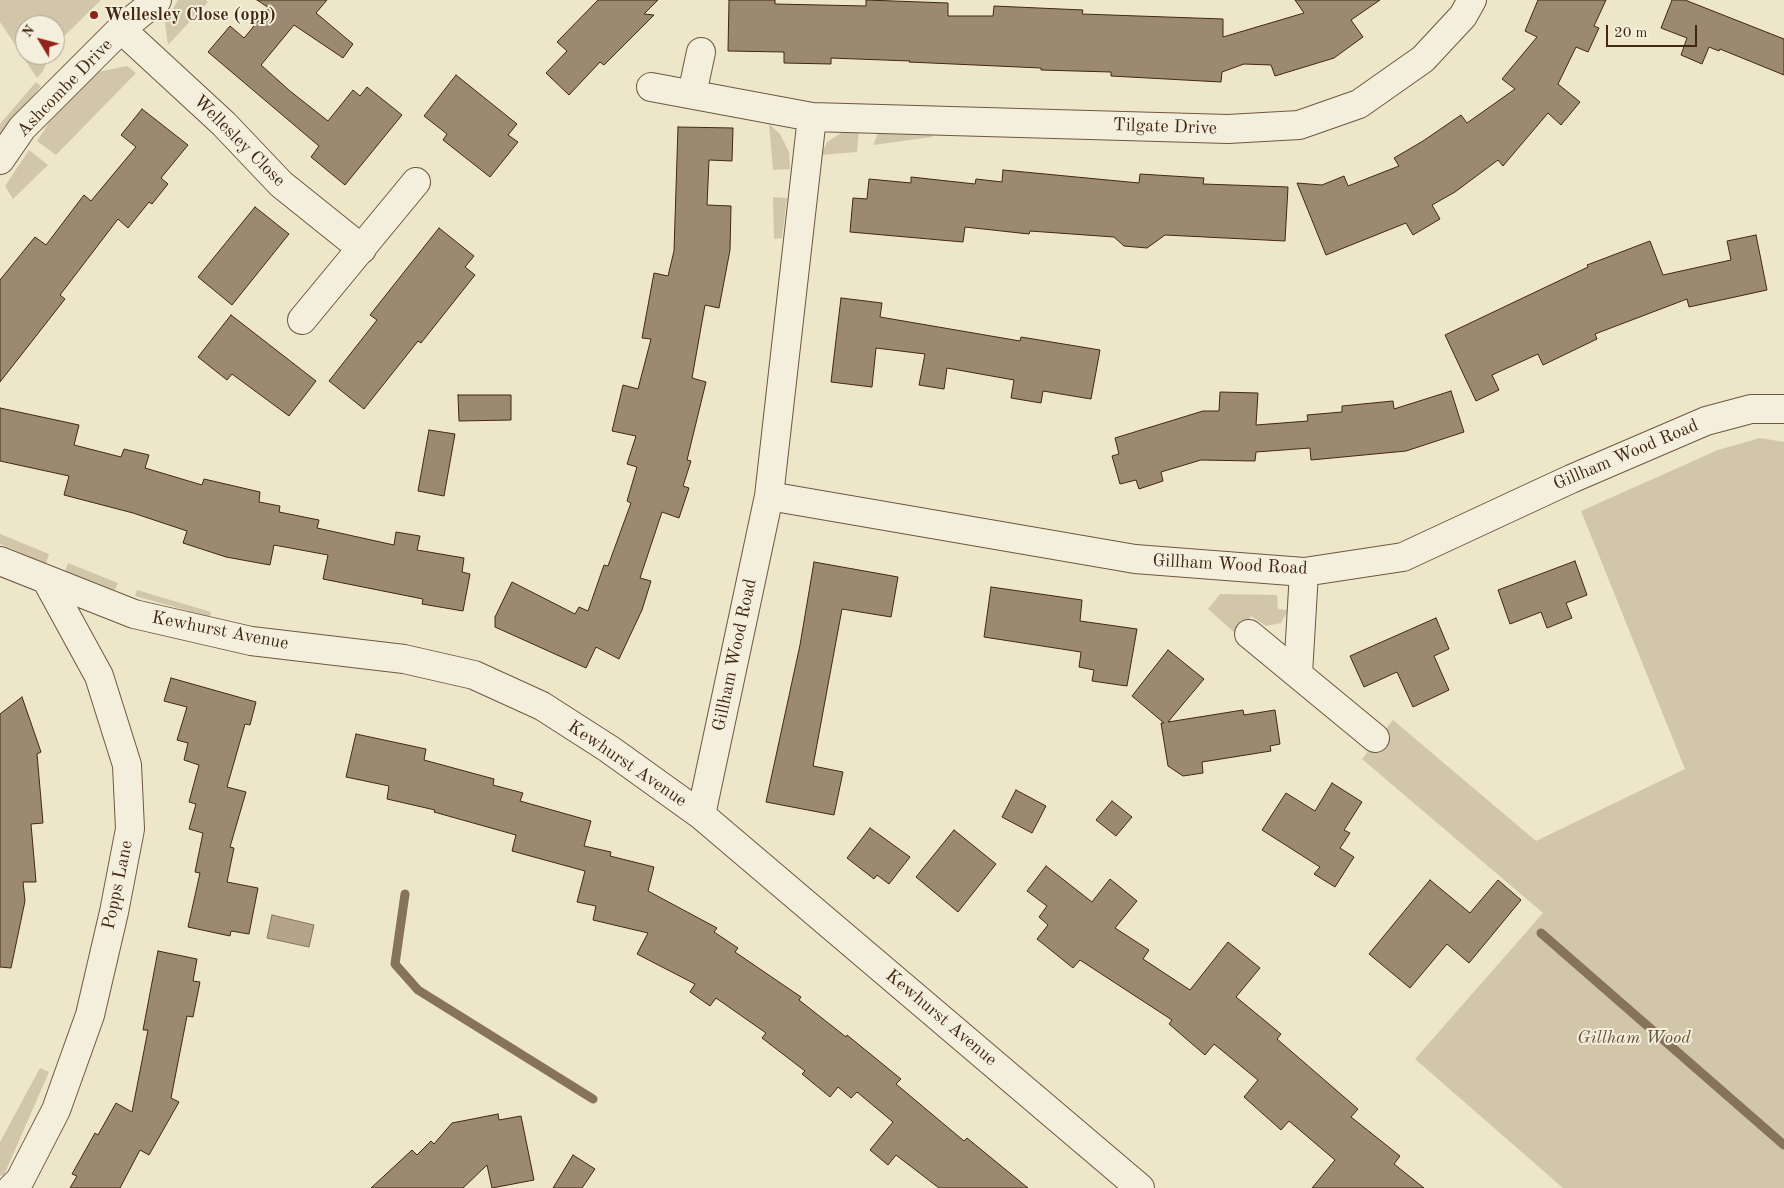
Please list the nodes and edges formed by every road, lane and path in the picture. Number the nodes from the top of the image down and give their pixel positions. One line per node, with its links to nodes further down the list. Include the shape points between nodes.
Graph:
1 (157, 0): 3 (street, Ashcombe Drive)
2 (1472, 0): 7 (street, Tilgate Drive, via 1463,16 1423,59 1359,104 1299,125 1228,129)
3 (121, 29): 8 (street, Ashcombe Drive, via 22,128); 10 (street, Wellesley Close, via 224,124 281,184)
4 (701, 52): 6 (street)
5 (650, 87): 6 (street, Tilgate Drive)
6 (692, 94): 7 (street, Tilgate Drive)
7 (812, 117): 13 (street, Gillham Wood Road)
8 (0, 160)
9 (416, 182): 10 (street)
10 (362, 248): 11 (street)
11 (302, 320)
12 (1784, 409): 15 (street, Gillham Wood Road, via 1751,409 1706,421 1402,557)
13 (769, 496): 15 (street, Gillham Wood Road, via 1135,559); 20 (street, Gillham Wood Road)
14 (0, 561): 16 (street, Kewhurst Avenue)
15 (1304, 572): 18 (street)
16 (46, 581): 20 (street, Kewhurst Avenue, via 134,614 251,640 404,659 474,675 542,706); 21 (street, Popps Lane, via 99,676 126,764 130,829 90,1015 56,1110 20,1180)
17 (1250, 634): 18 (street)
18 (1298, 674): 19 (street)
19 (1375, 738)
20 (701, 815): 22 (street, Kewhurst Avenue)
21 (12, 1188)
22 (1140, 1188)

